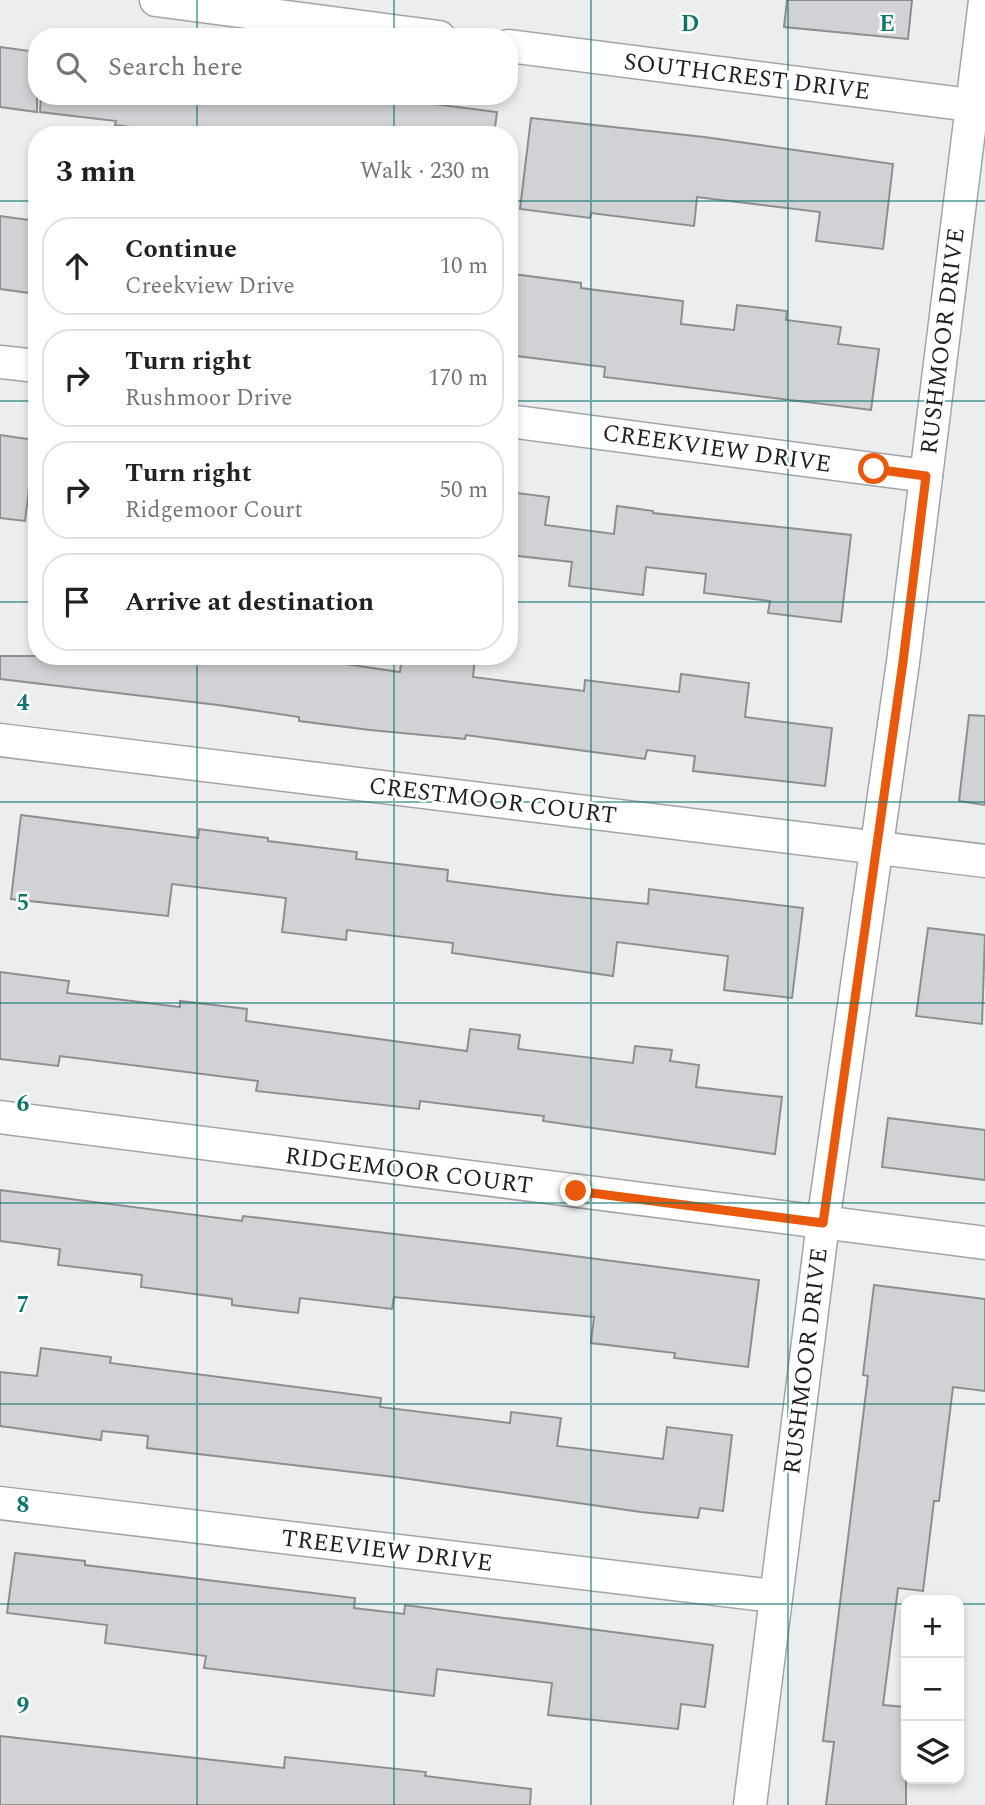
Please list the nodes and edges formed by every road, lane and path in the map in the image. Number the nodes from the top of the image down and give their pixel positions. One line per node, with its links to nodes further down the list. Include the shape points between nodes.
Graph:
1 (156, 0): 3 (street)
2 (985, 1): 5 (street, RUSHMOOR DRIVE)
3 (370, 28)
4 (518, 47): 5 (street, SOUTHCREST DRIVE)
5 (978, 106): 9 (street, RUSHMOOR DRIVE)
6 (0, 362): 7 (street)
7 (28, 365)
8 (518, 422): 9 (street, CREEKVIEW DRIVE)
9 (926, 476): 11 (street, RUSHMOOR DRIVE)
10 (0, 740): 11 (street, CRESTMOOR COURT)
11 (875, 846): 12 (street, CRESTMOOR COURT); 14 (street, RUSHMOOR DRIVE)
12 (985, 861)
13 (0, 1116): 14 (street, RIDGEMOOR COURT)
14 (823, 1223): 15 (street, RIDGEMOOR COURT); 17 (street, RUSHMOOR DRIVE)
15 (985, 1243)
16 (0, 1503): 17 (street, TREEVIEW DRIVE)
17 (774, 1597): 18 (street, RUSHMOOR DRIVE)
18 (750, 1805)

